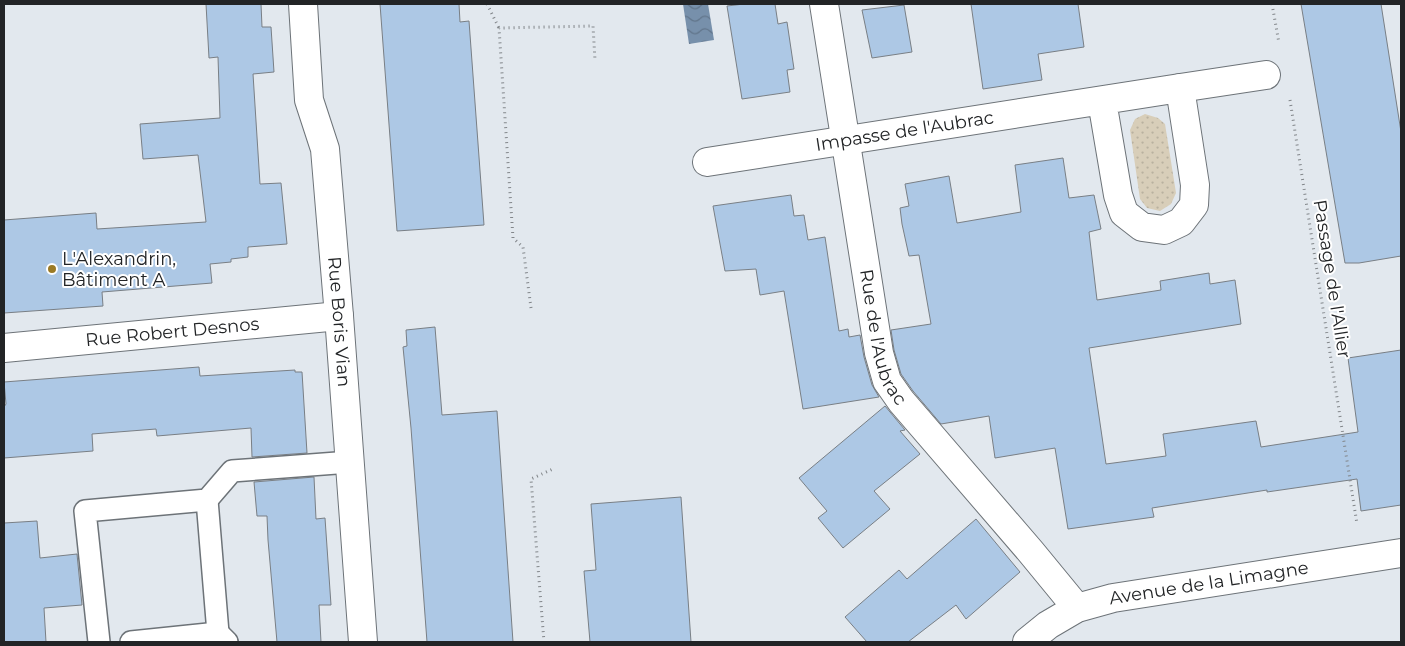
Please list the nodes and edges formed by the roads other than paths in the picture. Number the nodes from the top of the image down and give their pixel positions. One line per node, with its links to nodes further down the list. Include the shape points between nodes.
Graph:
1 (303, 4): 8 (street, Rue Boris Vian, via 309,100 325,149)
2 (824, 4): 6 (street, Rue de l'Aubrac)
3 (1266, 74): 4 (street, Impasse de l'Aubrac)
4 (1180, 88): 5 (street, Impasse de l'Aubrac); 5 (street, via 1196,185 1194,205 1181,222 1164,230 1142,227 1124,213)
5 (1102, 101): 6 (street, Impasse de l'Aubrac)
6 (845, 140): 7 (street, Impasse de l'Aubrac); 13 (street, Rue de l'Aubrac, via 879,353 887,380 901,401)
7 (707, 162)
8 (339, 316): 9 (street, Rue Robert Desnos); 10 (street, Rue Boris Vian)
9 (4, 348)
10 (350, 462): 11 (lane, via 232,471); 17 (street, Rue Boris Vian)
11 (207, 500): 14 (lane); 15 (lane, via 85,511)
12 (1401, 553): 13 (street, Avenue de la Limagne, via 1113,598)
13 (1077, 608): 18 (street, Avenue de la Limagne)
14 (223, 638): 16 (lane)
15 (100, 642)
16 (131, 642)
17 (363, 642)
18 (1027, 642)

